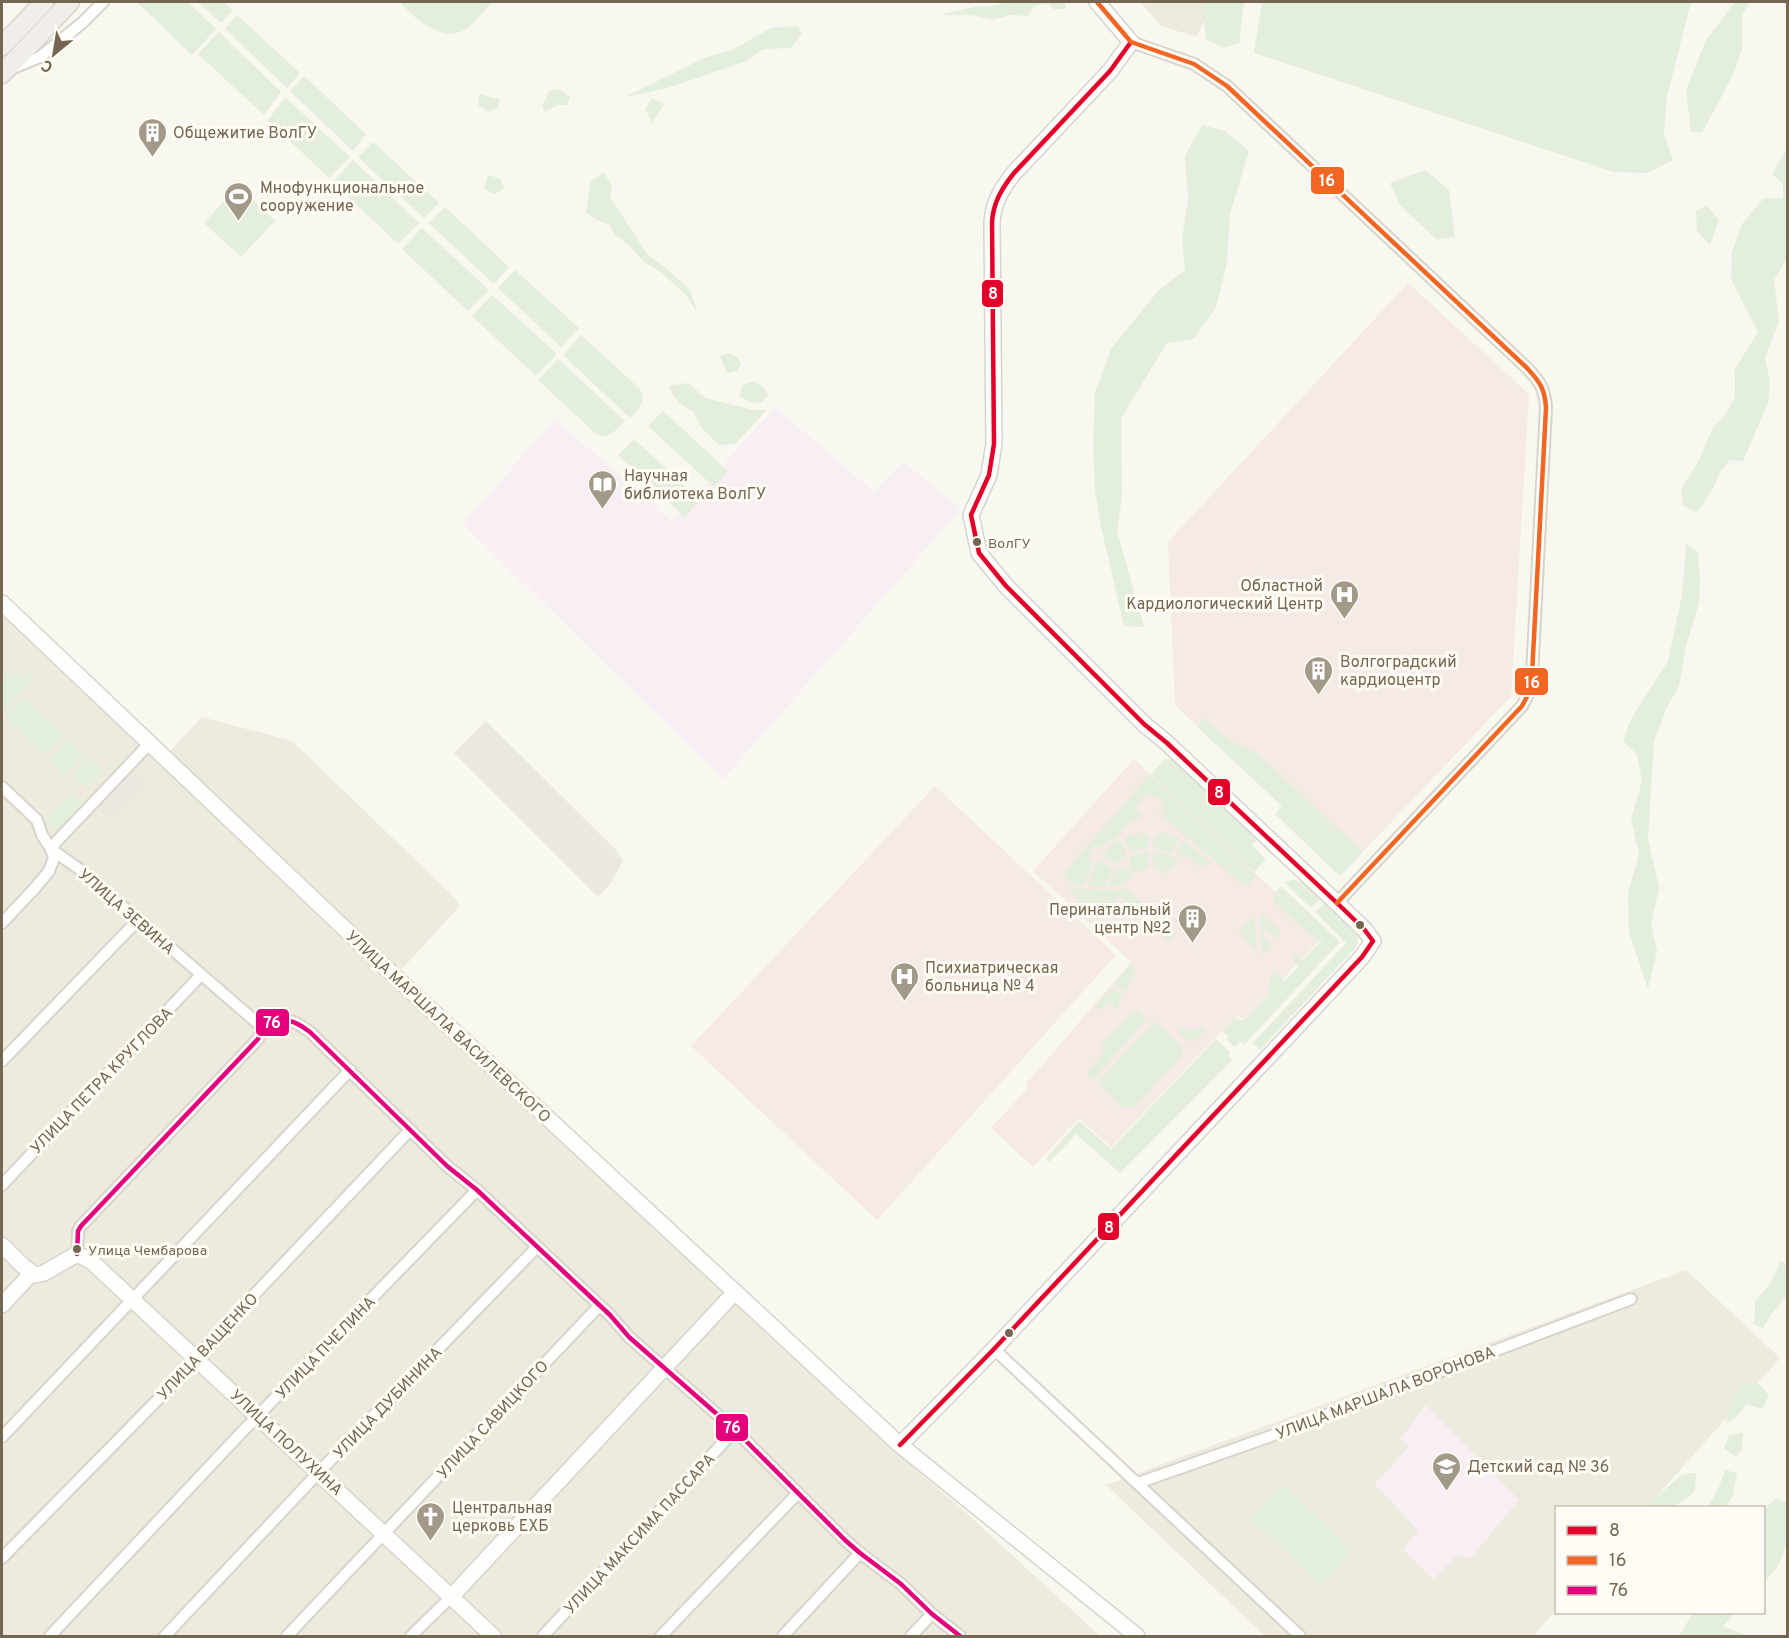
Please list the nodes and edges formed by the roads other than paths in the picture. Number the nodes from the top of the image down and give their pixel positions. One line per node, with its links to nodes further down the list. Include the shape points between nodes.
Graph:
1 (44, 2): 6 (highway)
2 (70, 2): 7 (highway)
3 (104, 2): 7 (street, via 40,57)
4 (1097, 2): 5 (street)
5 (1131, 42): 12 (street, via 1110,71 1014,173 994,207 994,444 989,475 971,515 973,532 979,553 1005,586 1144,724); 12 (street, via 1194,64 1227,86 1527,368 1545,393 1532,675 1527,699)
6 (2, 46)
7 (2, 74)
8 (2, 603): 9 (street, УЛИЦА МАРШАЛА ВАСИЛЕВСКОГО)
9 (150, 742): 11 (street); 26 (street, УЛИЦА МАРШАЛА ВАСИЛЕВСКОГО, via 388,970)
10 (2, 787): 11 (street, УЛИЦА ЗЕВИНА, via 37,820)
11 (51, 849): 13 (street, УЛИЦА ЗЕВИНА); 14 (street, via 54,858 49,871)
12 (1337, 903): 31 (street, via 1373,941 1366,952)
13 (138, 920): 15 (street, УЛИЦА ЗЕВИНА); 17 (street)
14 (2, 923)
15 (201, 975): 16 (street, УЛИЦА ЗЕВИНА); 20 (street, УЛИЦА ПЕТРА КРУГЛОВА)
16 (268, 1025): 18 (street, via 288,1020 303,1026); 24 (street, via 81,1226)
17 (2, 1061)
18 (350, 1070): 19 (street); 27 (street)
19 (410, 1130): 21 (street); 32 (street, УЛИЦА ВАЩЕНКО)
20 (2, 1185)
21 (477, 1190): 23 (street); 34 (street, УЛИЦА ПЧЕЛИНА)
22 (2, 1245): 25 (street)
23 (537, 1247): 30 (street); 38 (street, УЛИЦА ДУБИНИНА)
24 (77, 1254): 25 (street, via 44,1273); 27 (street, УЛИЦА ПОЛУХИНА, via 99,1266)
25 (34, 1274): 29 (street)
26 (735, 1292): 33 (street); 37 (street, УЛИЦА МАРШАЛА ВАСИЛЕВСКОГО)
27 (133, 1298): 32 (street, УЛИЦА ПОЛУХИНА); 36 (street)
28 (1631, 1299): 39 (street, УЛИЦА МАРШАЛА ВОРОНОВА)
29 (2, 1305)
30 (599, 1306): 33 (street); 41 (street, УЛИЦА САВИЦКОГО)
31 (994, 1349): 37 (street); 39 (street)
32 (197, 1358): 34 (street, УЛИЦА ПОЛУХИНА); 43 (street, УЛИЦА ВАЩЕНКО)
33 (665, 1369): 35 (street); 44 (street)
34 (259, 1416): 38 (street, УЛИЦА ПОЛУХИНА); 46 (street, УЛИЦА ПЧЕЛИНА)
35 (735, 1431): 40 (street); 51 (street, УЛИЦА МАКСИМА ПАССАРА)
36 (2, 1437)
37 (900, 1445): 56 (street, УЛИЦА МАРШАЛА ВАСИЛЕВСКОГО)
38 (319, 1472): 41 (street, УЛИЦА ПОЛУХИНА); 47 (street, УЛИЦА ДУБИНИНА)
39 (1138, 1483): 57 (street)
40 (797, 1494): 42 (street); 52 (street)
41 (384, 1533): 44 (street, УЛИЦА ПОЛУХИНА); 48 (street, УЛИЦА САВИЦКОГО)
42 (860, 1553): 45 (street, via 902,1584); 53 (street)
43 (2, 1558)
44 (451, 1597): 49 (street); 50 (street, УЛИЦА ПОЛУХИНА)
45 (932, 1614): 54 (street); 55 (street)
46 (50, 1636)
47 (165, 1636)
48 (287, 1636)
49 (411, 1636)
50 (493, 1636)
51 (543, 1636)
52 (661, 1636)
53 (783, 1636)
54 (911, 1636)
55 (960, 1636)
56 (1137, 1636)
57 (1300, 1636)

